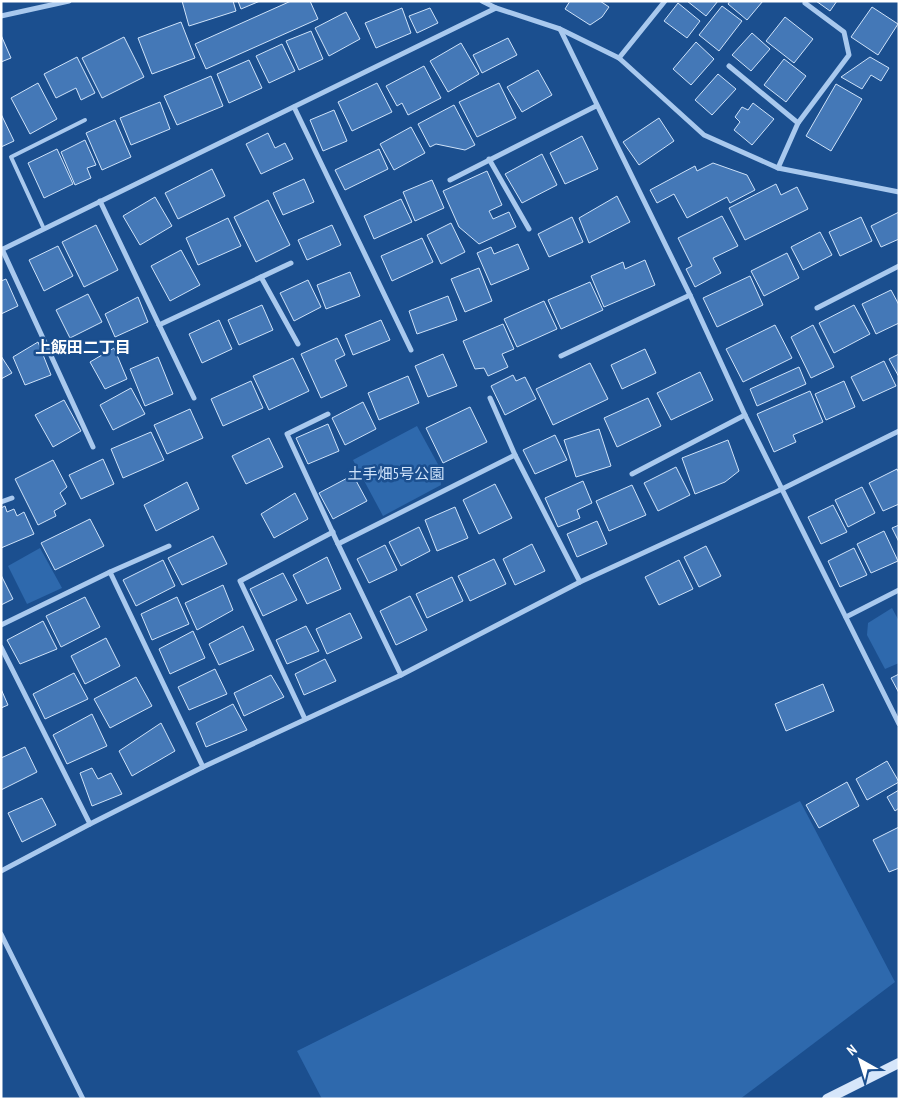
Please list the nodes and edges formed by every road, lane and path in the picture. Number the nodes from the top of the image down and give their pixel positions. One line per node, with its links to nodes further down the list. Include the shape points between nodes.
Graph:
1 (69, 1): 6 (street)
2 (482, 1): 5 (street)
3 (666, 1): 8 (street)
4 (805, 3): 13 (street, via 844,32 849,55)
5 (496, 8): 7 (street); 11 (street)
6 (1, 16)
7 (560, 29): 8 (street); 10 (street)
8 (620, 58): 15 (street, via 704,134)
9 (729, 66): 13 (street)
10 (596, 106): 14 (street); 25 (street)
11 (294, 107): 18 (street); 29 (street)
12 (85, 120): 19 (lane, via 11,157)
13 (798, 123): 15 (street)
14 (489, 160): 16 (street); 20 (street)
15 (778, 168): 17 (street)
16 (450, 180)
17 (899, 192)
18 (100, 202): 19 (street); 27 (street)
19 (44, 229): 21 (street)
20 (529, 229)
21 (2, 250): 36 (street)
22 (291, 263): 24 (street)
23 (899, 266): 26 (street)
24 (261, 277): 27 (street); 28 (street)
25 (690, 295): 30 (street); 34 (street)
26 (818, 308)
27 (159, 325): 31 (street)
28 (298, 344)
29 (411, 350)
30 (561, 356)
31 (194, 398)
32 (490, 398): 37 (street)
33 (328, 414): 42 (street, via 287,434)
34 (745, 415): 38 (street); 39 (street)
35 (899, 432): 39 (street)
36 (93, 447)
37 (515, 455): 43 (street); 46 (street)
38 (632, 474)
39 (782, 489): 46 (street); 48 (street)
40 (12, 498): 41 (street)
41 (1, 502)
42 (333, 532): 43 (street); 52 (street, via 240,581)
43 (338, 544): 51 (street)
44 (169, 546): 45 (street)
45 (110, 572): 49 (street); 54 (street)
46 (580, 582): 51 (street)
47 (899, 590): 48 (street)
48 (846, 617): 53 (street)
49 (1, 625)
50 (1, 647): 55 (street)
51 (401, 675): 52 (street)
52 (304, 719): 54 (street)
53 (899, 724)
54 (204, 768): 55 (street)
55 (90, 824): 56 (street)
56 (1, 871)
57 (1, 934): 59 (street)
58 (899, 1063): 60 (street)
59 (83, 1099)
60 (827, 1099)

